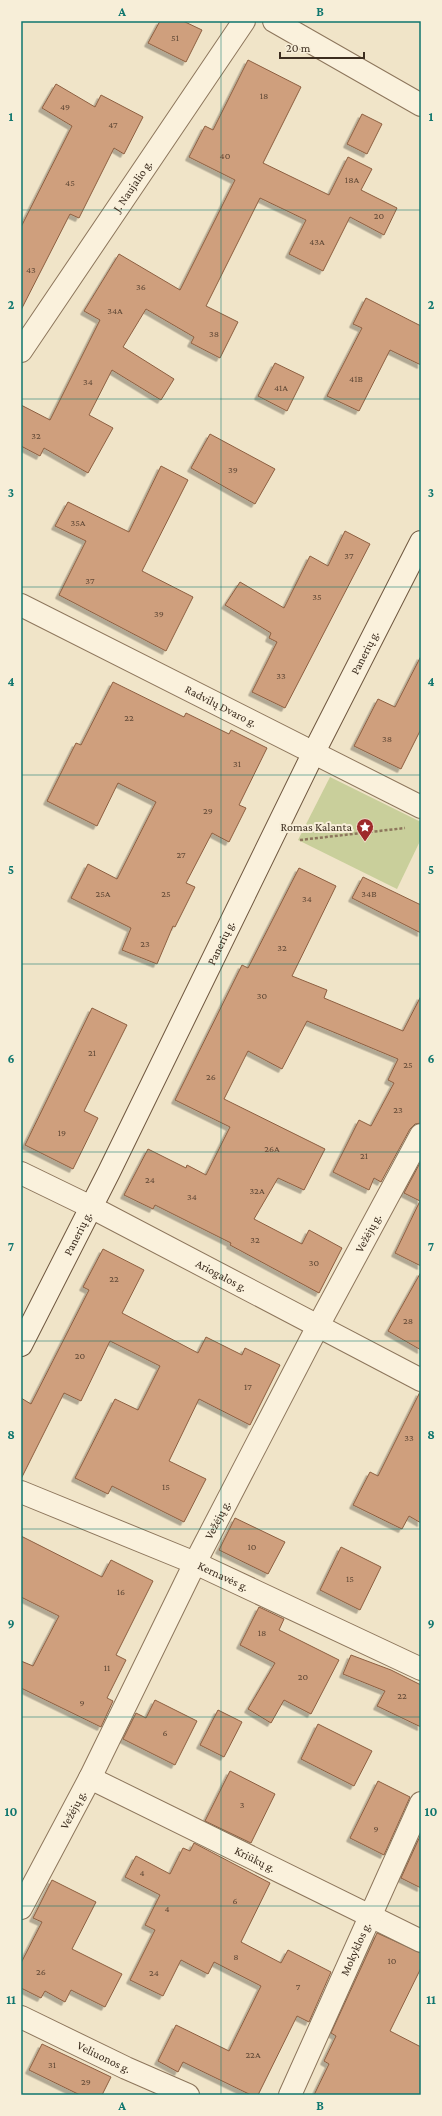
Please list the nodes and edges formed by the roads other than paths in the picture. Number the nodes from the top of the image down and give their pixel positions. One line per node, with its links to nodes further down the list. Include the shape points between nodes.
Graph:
1 (244, 21): 4 (street, J. Naujalio g.)
2 (274, 21): 3 (street)
3 (421, 105)
4 (21, 351)
5 (421, 542): 7 (street, Panerių g.)
6 (21, 605): 7 (street, Radvilų Dvaro g.)
7 (314, 752): 8 (street, Radvilų Dvaro g.); 11 (street, Panerių g.)
8 (421, 808)
9 (421, 1135): 12 (street, Vežėjų g.)
10 (21, 1173): 11 (street, Ariogalos g.)
11 (91, 1207): 12 (street, Ariogalos g.); 13 (street, Panerių g.)
12 (318, 1326): 14 (street, Ariogalos g.); 16 (street, Vežėjų g.)
13 (21, 1345)
14 (421, 1380)
15 (21, 1492): 16 (street, Kernavės g.)
16 (195, 1563): 17 (street, Kernavės g.); 18 (street, Vežėjų g.)
17 (421, 1669)
18 (90, 1778): 20 (street, Vežėjų g.); 21 (street, Kriūkų g.)
19 (421, 1803): 21 (street, Mokyklos g.)
20 (21, 1908)
21 (369, 1916): 22 (street, Kriūkų g.); 25 (street, Mokyklos g.)
22 (421, 1941)
23 (21, 2017): 24 (street, Veliuonos g.)
24 (188, 2095)
25 (290, 2095)

